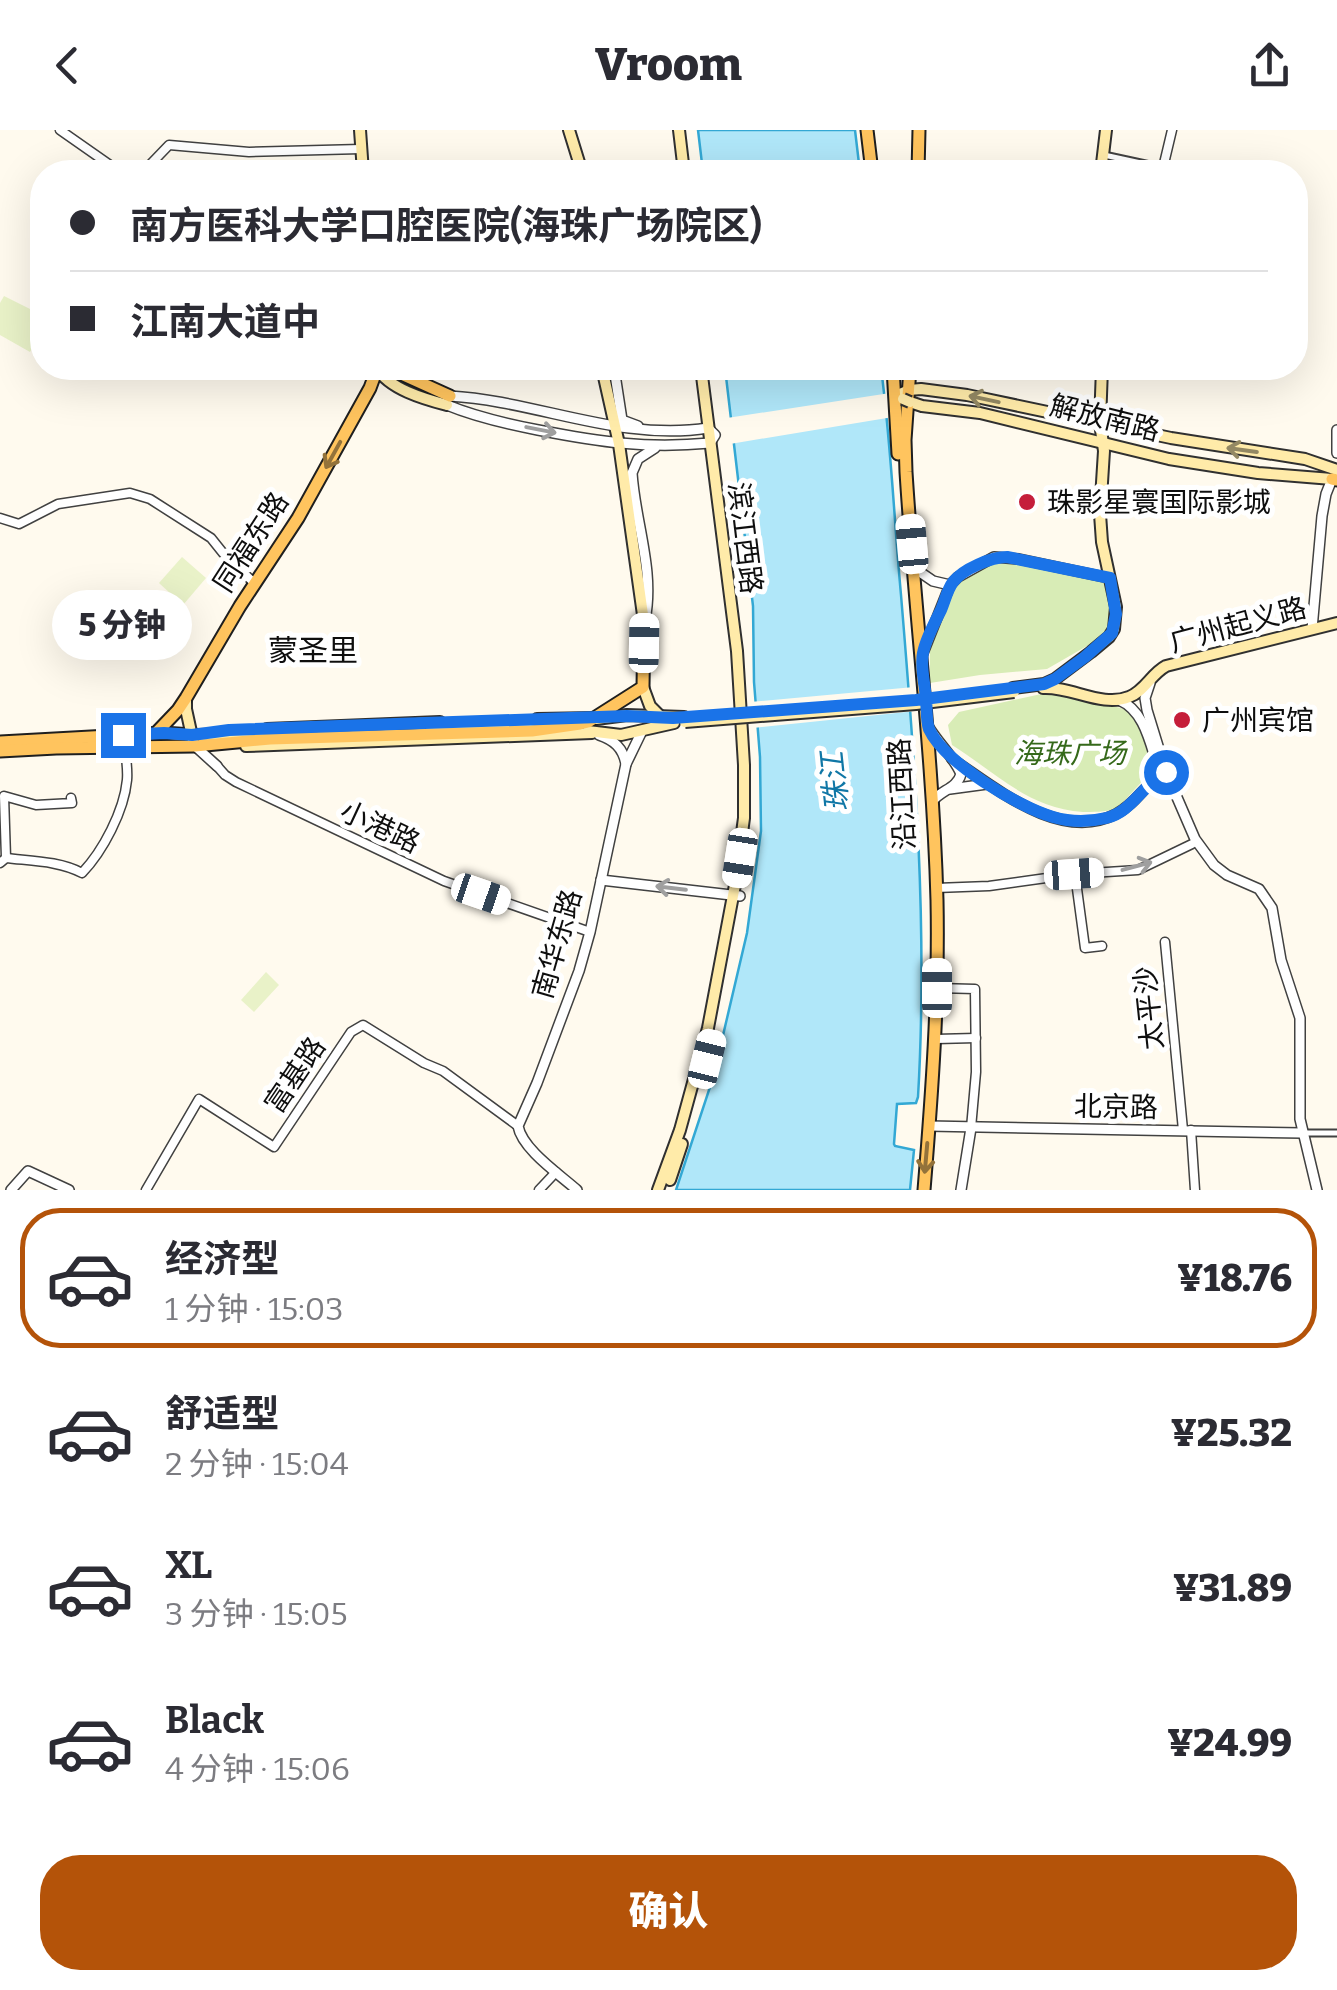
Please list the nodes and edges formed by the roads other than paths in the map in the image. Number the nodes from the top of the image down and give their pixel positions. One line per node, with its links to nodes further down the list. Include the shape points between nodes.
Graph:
1 (60, 130): 11 (street)
2 (360, 130): 9 (main road)
3 (569, 130): 14 (main road)
4 (676, 130): 15 (main road)
5 (866, 130): 16 (main road)
6 (919, 130): 17 (main road)
7 (1106, 130): 10 (main road)
8 (1172, 130): 20 (street)
9 (361, 150): 12 (street, via 169,145); 13 (main road)
10 (1104, 155): 18 (main road); 19 (street)
11 (103, 160)
12 (155, 160)
13 (362, 160)
14 (578, 160)
15 (680, 160)
16 (870, 160)
17 (918, 160)
18 (1103, 160)
19 (1124, 160)
20 (1166, 160)
21 (373, 380): 50 (main road, 同福东路, one-way to 50)
22 (401, 380): 31 (main road)
23 (606, 380): 34 (main road)
24 (615, 380): 34 (street)
25 (705, 380): 37 (main road, 滨江西路)
26 (898, 380): 30 (main road, 沿江西路)
27 (908, 380): 30 (main road)
28 (1102, 380): 33 (main road)
29 (937, 391): 30 (main road, 解放南路); 32 (street); 33 (main road, 解放南路, one-way to 29)
30 (904, 397): 32 (main road, 解放南路); 38 (main road, 沿江西路); 93 (main road, 沿江西路, via 899,474 930,835)
31 (448, 401): 34 (street, via 480,398); 39 (street, one-way to 39, via 478,416)
32 (932, 408): 38 (main road, via 914,418); 40 (main road, 解放南路)
33 (1100, 423): 36 (main road, 解放南路); 40 (main road)
34 (620, 424): 37 (street); 39 (main road)
35 (1337, 430): 43 (street)
36 (1139, 432): 42 (street, via 1129,441); 45 (main road, 解放南路, one-way to 36, via 1297,458)
37 (711, 435): 41 (street); 87 (main road, 滨江西路, via 744,715)
38 (905, 440): 48 (main road, 沿江西路)
39 (618, 444): 41 (street); 44 (main road)
40 (1104, 444): 42 (main road, 解放南路); 49 (main road, via 1100,514)
41 (662, 446): 46 (street, via 634,464)
42 (1133, 451): 45 (main road, 解放南路, via 1222,468)
43 (1337, 453)
44 (622, 473): 46 (street); 52 (main road)
45 (1335, 476): 54 (street, via 1322,516)
46 (636, 496): 52 (street, via 648,578)
47 (0, 518): 50 (street, via 18,524 58,504 130,493 211,538)
48 (914, 568): 51 (street); 55 (main road, 沿江西路)
49 (1110, 578): 51 (street, via 994,557); 58 (main road, via 1116,614 1109,636 1055,679)
50 (254, 583): 59 (main road, 同福东路)
51 (950, 585): 55 (street)
52 (644, 622): 57 (main road)
53 (1337, 622): 54 (main road, 广州起义路)
54 (1312, 629): 56 (main road, 广州起义路, via 1176,663)
55 (922, 656): 64 (main road, 沿江西路)
56 (1153, 676): 60 (main road, 广州起义路); 75 (street, via 1145,698)
57 (643, 687): 61 (main road); 63 (main road)
58 (1014, 690): 60 (main road, via 1050,687); 62 (main road, bridge, via 916,704)
59 (186, 698): 66 (main road, 同福东路); 67 (main road)
60 (1119, 700): 75 (street, via 1143,724)
61 (662, 718): 62 (main road); 63 (main road)
62 (684, 719): 65 (main road)
63 (595, 722): 65 (main road, via 613,736); 67 (main road); 69 (main road); 69 (main road, via 532,731); 73 (street)
64 (928, 726): 72 (street); 79 (main road, 沿江西路)
65 (642, 731): 73 (street, 南华东路)
66 (156, 734): 67 (main road); 68 (main road)
67 (193, 740): 69 (main road); 70 (main road); 74 (street)
68 (0, 742)
69 (215, 744): 74 (street)
70 (125, 748): 71 (main road); 80 (street, via 127,779)
71 (0, 751)
72 (952, 759): 76 (street); 77 (street, via 961,774)
73 (626, 764): 85 (street, 南华东路)
74 (217, 766): 88 (street, 小港路, via 236,782 444,881)
75 (1163, 773): 76 (street, via 1128,806 1086,820 1045,814); 82 (street); 98 (street, via 1208,859 1256,887 1271,904 1300,1018)
76 (987, 784): 77 (street)
77 (950, 789): 79 (street)
78 (72, 798): 83 (street, via 36,805 4,796)
79 (932, 802): 86 (main road, 沿江西路)
80 (114, 820): 81 (street); 83 (street, via 82,873 70,866)
81 (126, 822)
82 (1192, 844): 84 (street, one-way to 82, via 1138,870); 98 (street, via 1211,870 1256,894 1268,911 1296,1022 1294,1119)
83 (2, 861)
84 (1074, 874): 86 (street); 90 (street, via 1085,948)
85 (601, 880): 87 (street, one-way to 85); 88 (street, 南华东路)
86 (936, 888): 91 (main road, 沿江西路)
87 (736, 896): 106 (main road, 滨江西路, via 705,1041)
88 (590, 932): 96 (street, 南华东路)
89 (1165, 942): 97 (street, 太平沙)
90 (1102, 946)
91 (937, 988): 92 (street, via 975,988); 93 (main road, 沿江西路)
92 (976, 1038): 93 (street); 95 (street)
93 (934, 1039): 94 (main road)
94 (929, 1126): 95 (street, 北京路); 107 (main road, one-way to 107)
95 (971, 1128): 97 (street, 北京路); 108 (street)
96 (519, 1129): 100 (street); 103 (street, 富基路, via 443,1071 363,1025 274,1147 198,1099)
97 (1187, 1130): 98 (street, 北京路); 109 (street, 太平沙)
98 (1300, 1132): 99 (street); 110 (street)
99 (1337, 1133)
100 (556, 1172): 104 (street); 105 (street)
101 (11, 1190): 102 (street, via 28,1171)
102 (70, 1190)
103 (146, 1190)
104 (539, 1190)
105 (577, 1190)
106 (662, 1190)
107 (924, 1190)
108 (960, 1190)
109 (1195, 1190)
110 (1314, 1190)

